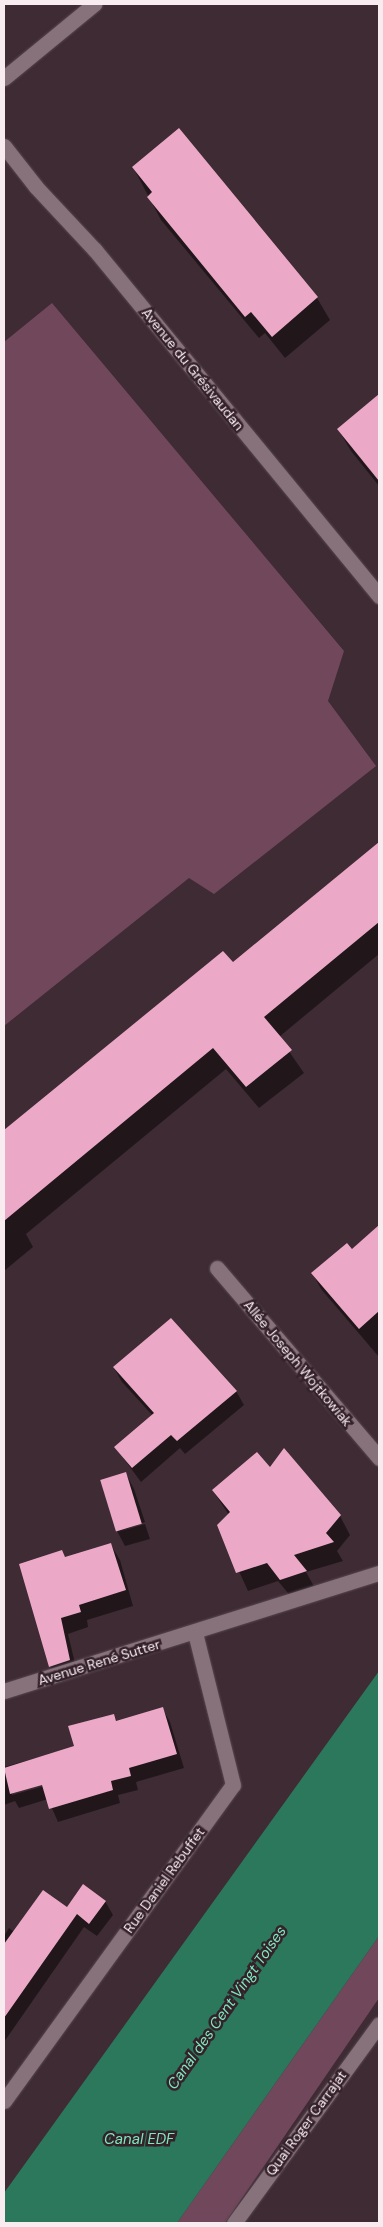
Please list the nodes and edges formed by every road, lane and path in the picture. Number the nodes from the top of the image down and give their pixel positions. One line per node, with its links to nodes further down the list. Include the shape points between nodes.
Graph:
1 (94, 4): 2 (street)
2 (4, 78)
3 (4, 146): 4 (street, Avenue du Grésivaudan, via 36,187 95,250)
4 (379, 596)
5 (217, 1268): 6 (street, Allée Joseph Wojtkowiak)
6 (379, 1458)
7 (379, 1573): 8 (street, Avenue René Sutter)
8 (195, 1633): 9 (street, Avenue René Sutter); 11 (street, Rue Daniel Rebuffet, via 233,1785)
9 (4, 1691)
10 (379, 2024): 12 (street, Quai Roger Carrajat)
11 (4, 2101)
12 (234, 2223)

